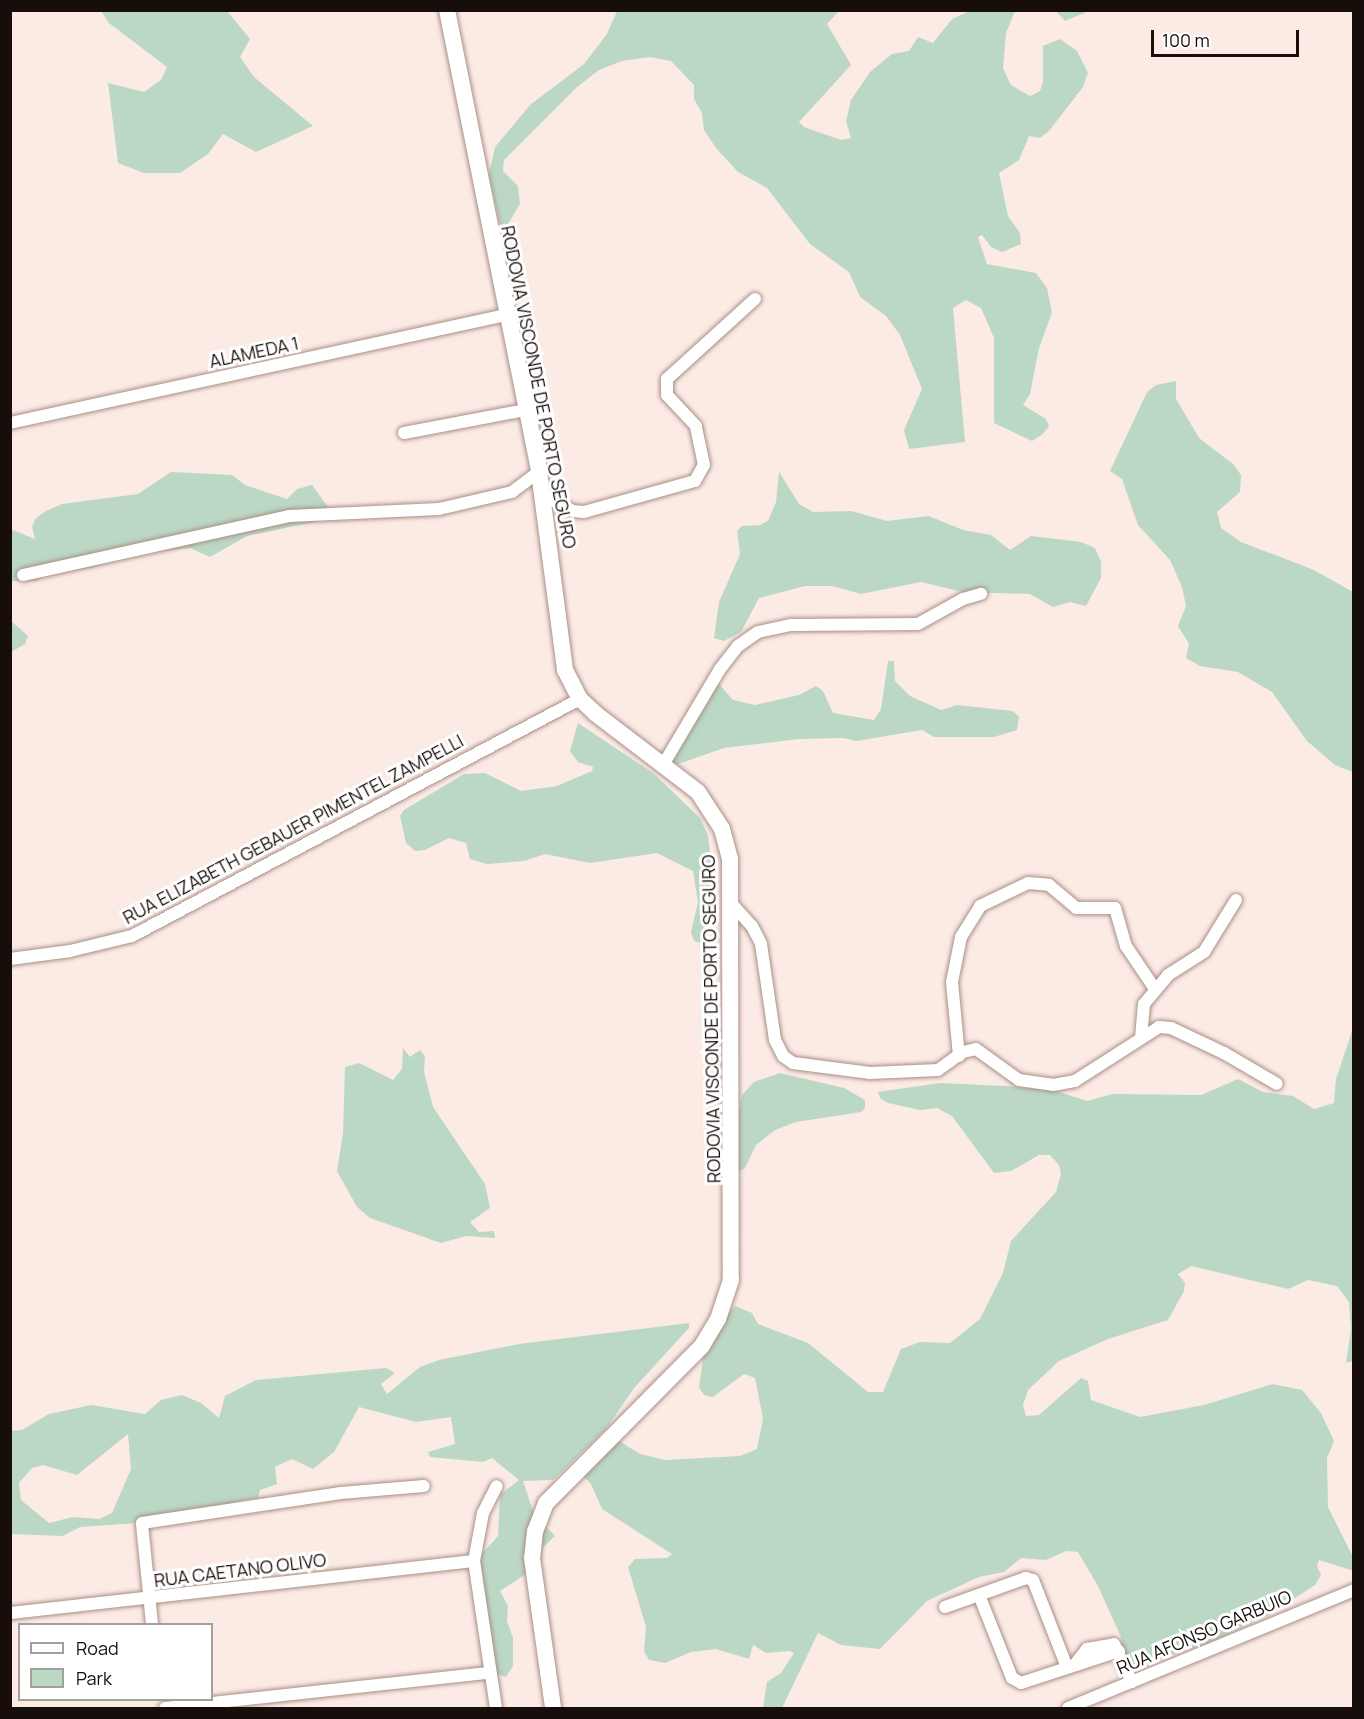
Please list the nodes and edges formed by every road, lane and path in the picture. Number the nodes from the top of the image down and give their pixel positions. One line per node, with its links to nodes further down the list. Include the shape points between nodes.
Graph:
1 (447, 10): 3 (main road, RODOVIA VISCONDE DE PORTO SEGURO)
2 (755, 300): 8 (street, via 667,379 667,395 696,426 704,465 695,481 584,512 573,511)
3 (506, 315): 4 (main road, RODOVIA VISCONDE DE PORTO SEGURO); 5 (street, ALAMEDA 1)
4 (526, 410): 6 (street); 7 (main road, RODOVIA VISCONDE DE PORTO SEGURO)
5 (10, 423)
6 (404, 433)
7 (539, 472): 8 (main road, RODOVIA VISCONDE DE PORTO SEGURO); 9 (street, via 512,492 439,509 289,516)
8 (543, 495): 11 (main road, RODOVIA VISCONDE DE PORTO SEGURO, via 562,660)
9 (23, 575)
10 (981, 594): 12 (street, via 963,598 918,624 792,625 759,632 738,646 720,669)
11 (580, 699): 12 (main road, RODOVIA VISCONDE DE PORTO SEGURO); 15 (street, RUA ELIZABETH GEBAUER PIMENTEL ZAMPELLI, via 132,936 70,951)
12 (663, 765): 14 (main road, RODOVIA VISCONDE DE PORTO SEGURO, via 698,792 716,816 727,844)
13 (1236, 900): 16 (street, via 1204,952 1168,975)
14 (731, 903): 18 (street, via 753,926 761,944 775,1040 783,1056 793,1064 828,1071 881,1073 938,1070); 34 (main road, RODOVIA VISCONDE DE PORTO SEGURO, via 731,1280 718,1319 702,1346 546,1503 532,1558)
15 (10, 959)
16 (1155, 989): 17 (street, via 1144,1004); 18 (street, via 1126,946 1115,909 1076,908 1046,883 1028,883 980,906 961,936 952,982)
17 (1141, 1038): 18 (street, via 1075,1081 1053,1085 1019,1080 981,1051 971,1050); 19 (street, via 1160,1027 1171,1029)
18 (959, 1056)
19 (1276, 1084)
20 (424, 1486): 25 (street, via 341,1493 140,1524)
21 (497, 1486): 22 (street, via 483,1513)
22 (474, 1561): 25 (street, RUA CAETANO OLIVO); 30 (street)
23 (1353, 1590): 31 (street, RUA AFONSO GARBUIO)
24 (980, 1595): 26 (street); 29 (street, via 1026,1578 1033,1580); 29 (street, via 1012,1678 1027,1683)
25 (149, 1599): 27 (street, RUA CAETANO OLIVO); 28 (street)
26 (945, 1607)
27 (10, 1613)
28 (152, 1623)
29 (1071, 1665): 31 (street, via 1095,1645 1114,1644)
30 (489, 1673): 32 (street); 33 (street)
31 (1132, 1682): 35 (street, RUA AFONSO GARBUIO)
32 (164, 1708)
33 (496, 1708)
34 (553, 1708)
35 (1068, 1708)

